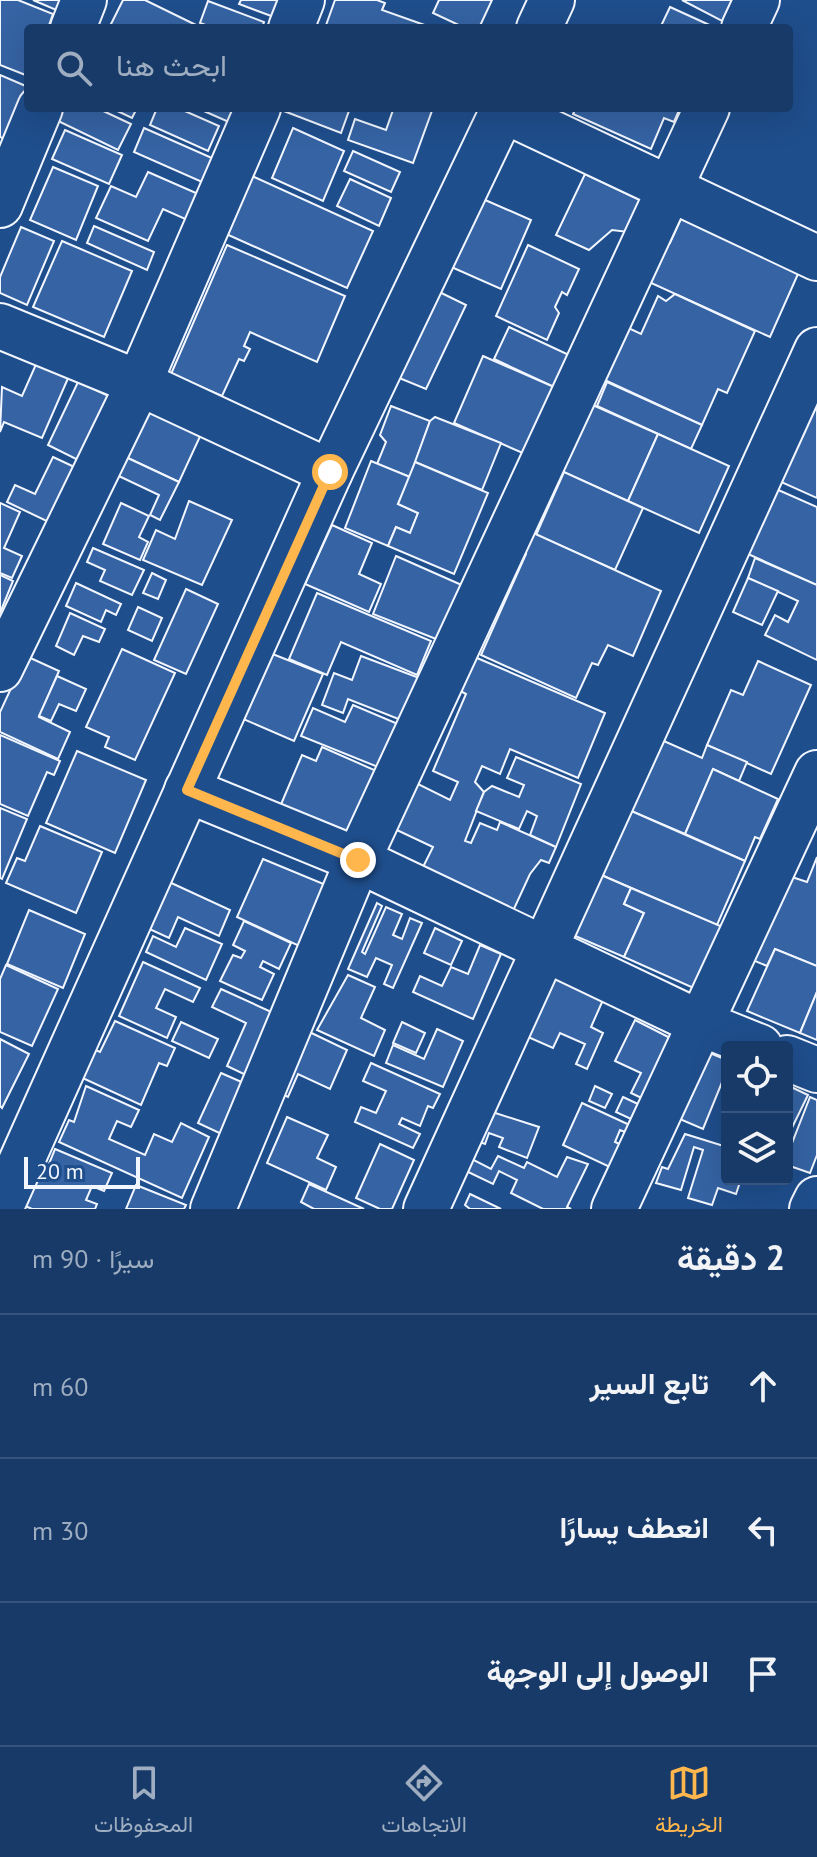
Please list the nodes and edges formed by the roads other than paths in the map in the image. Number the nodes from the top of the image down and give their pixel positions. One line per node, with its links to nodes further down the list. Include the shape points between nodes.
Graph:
1 (84, 0): 5 (street)
2 (302, 0): 6 (street)
3 (552, 0): 7 (street)
4 (757, 0): 8 (street)
5 (75, 24)
6 (293, 24)
7 (541, 24)
8 (746, 24)
9 (38, 112): 15 (street)
10 (256, 112): 19 (street)
11 (502, 112): 20 (street)
12 (509, 112): 14 (street)
13 (705, 112): 14 (street)
14 (670, 187): 16 (street); 24 (street)
15 (0, 205)
16 (817, 258)
17 (0, 326): 19 (street)
18 (817, 350): 25 (street)
19 (139, 383): 20 (street); 21 (street)
20 (330, 472): 23 (street)
21 (0, 669)
22 (817, 773): 26 (street)
23 (187, 790): 24 (street); 30 (street)
24 (358, 860): 25 (street); 33 (street)
25 (545, 949): 26 (street); 34 (street)
26 (700, 1023): 27 (street); 35 (street)
27 (745, 1041)
28 (793, 1060): 29 (street)
29 (817, 1070)
30 (11, 1153): 32 (street)
31 (817, 1199): 36 (street)
32 (0, 1209)
33 (213, 1209)
34 (426, 1209)
35 (614, 1209)
36 (812, 1209)

